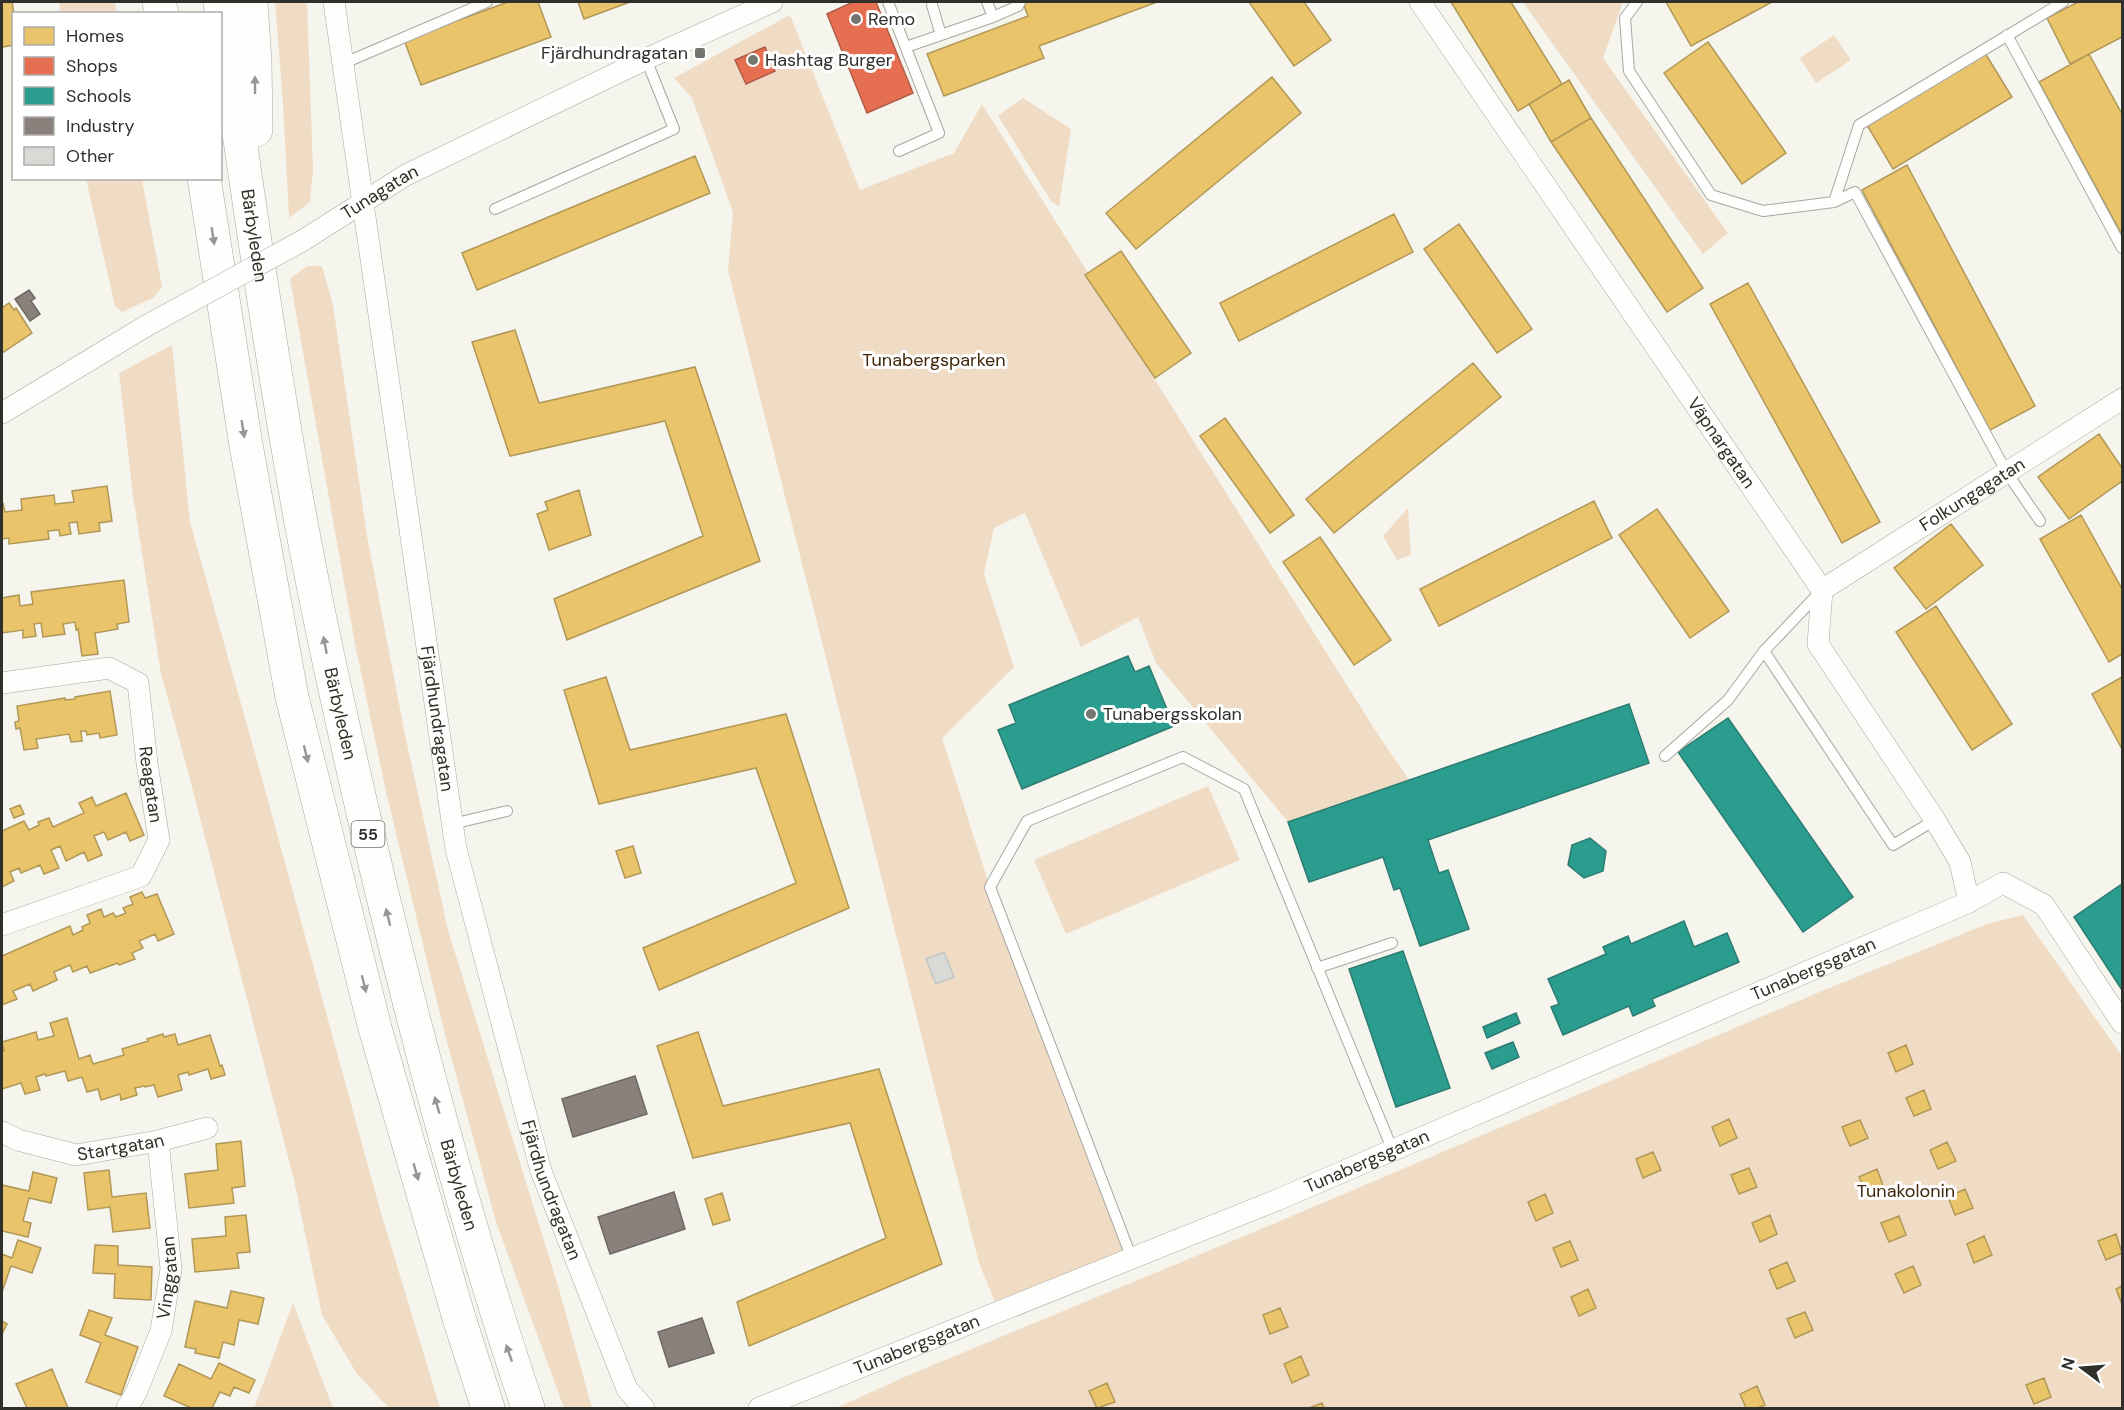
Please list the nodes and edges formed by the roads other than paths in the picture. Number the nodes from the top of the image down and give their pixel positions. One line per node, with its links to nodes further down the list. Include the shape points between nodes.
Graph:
1 (251, 2): 25 (main road, one-way to 1)
2 (334, 2): 18 (street, Fjärdhundragatan)
3 (487, 2): 18 (lane)
4 (772, 2): 17 (street, Tunagatan)
5 (888, 2): 16 (lane)
6 (987, 2): 12 (lane)
7 (1020, 2): 12 (lane)
8 (1420, 2): 30 (street, Väpnargatan)
9 (1636, 2): 21 (lane, via 1625,18 1629,70 1711,195 1763,211)
10 (2063, 2): 15 (lane)
11 (932, 5): 14 (lane)
12 (993, 17): 14 (lane)
13 (222, 22): 25 (main road, Bärbyleden / 55)
14 (941, 35): 16 (lane)
15 (2007, 35): 21 (lane, via 1859,125); 24 (lane)
16 (906, 47): 19 (lane, via 939,133)
17 (646, 59): 22 (street, Tunagatan, via 406,175); 23 (lane, via 674,129)
18 (342, 64): 22 (street, Fjärdhundragatan)
19 (898, 151)
20 (204, 180): 48 (main road, Bärbyleden / 55, one-way to 48, via 246,445 292,697 375,1028)
21 (1834, 202): 28 (lane, via 1856,192)
22 (361, 203): 27 (street, Tunagatan, bridge, via 302,241 146,326); 36 (street, Fjärdhundragatan)
23 (495, 208)
24 (2122, 248)
25 (256, 249): 49 (main road, Bärbyleden / 55, one-way to 25, via 492,1302 411,1013 339,714 300,517)
26 (2122, 399): 28 (street, Folkungagatan)
27 (2, 413)
28 (2007, 473): 29 (lane); 30 (street, Folkungagatan)
29 (2040, 521)
30 (1822, 590): 31 (lane); 35 (street, via 1818,644)
31 (1764, 651): 33 (lane, via 1728,700); 35 (lane, via 1893,845)
32 (2, 683): 38 (street, Reagatan, via 109,668 138,683 159,840 141,876)
33 (1665, 756)
34 (507, 812): 36 (lane)
35 (1935, 820): 37 (street, via 1960,862)
36 (452, 824): 50 (street, Fjärdhundragatan, via 541,1171 627,1389)
37 (1970, 903): 41 (street, Tunabergsgatan, via 2003,883 2043,905); 45 (street, Tunabergsgatan)
38 (2, 925)
39 (1392, 943): 40 (lane)
40 (1317, 968): 45 (lane); 46 (lane, via 1244,789 1183,757 1027,821 990,887)
41 (2122, 1023)
42 (207, 1128): 44 (street, Startgatan)
43 (2, 1132): 44 (street, Startgatan, via 76,1155)
44 (158, 1141): 47 (street, Vinggatan, via 171,1269 161,1331)
45 (1393, 1151): 46 (street, Tunabergsgatan)
46 (1132, 1259): 51 (street, Tunabergsgatan)
47 (127, 1408)
48 (488, 1408)
49 (528, 1408)
50 (644, 1408)
51 (759, 1408)

